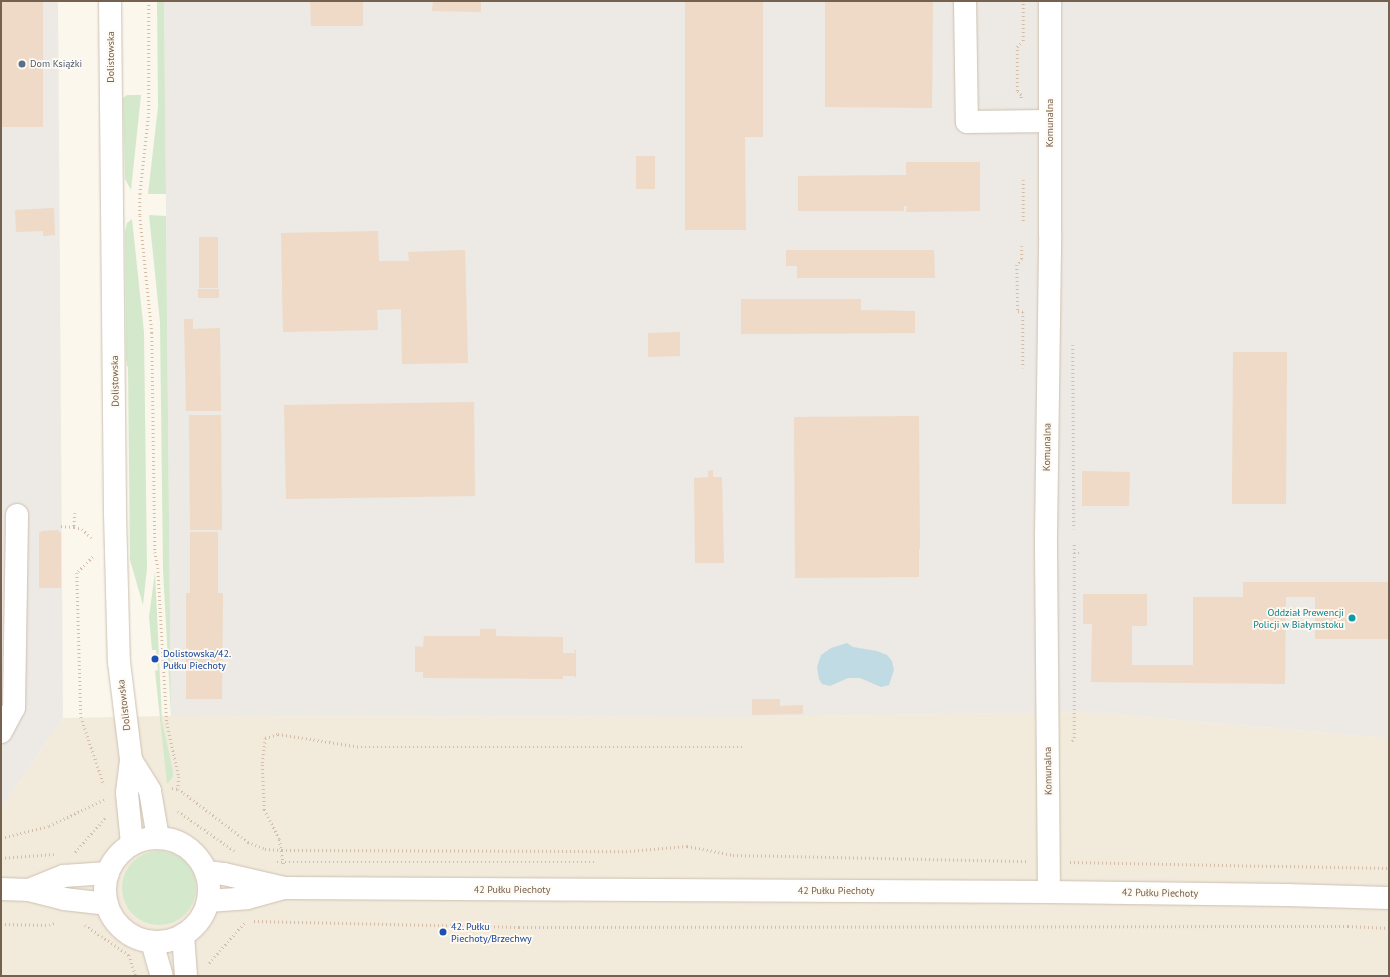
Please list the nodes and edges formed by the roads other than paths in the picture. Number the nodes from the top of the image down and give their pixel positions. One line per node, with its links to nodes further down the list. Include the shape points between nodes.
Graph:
1 (110, 1): 7 (street, Dolistowska, via 119,662)
2 (965, 1): 4 (street, via 967,122)
3 (1050, 1): 4 (street, Komunalna)
4 (1050, 120): 15 (street, Komunalna, via 1046,536)
5 (17, 515): 6 (street, via 14,708)
6 (1, 732)
7 (131, 760): 8 (street, Dolistowska, via 150,791); 9 (street, Dolistowska, via 127,793)
8 (158, 838): 9 (street, via 144,839); 11 (street, via 173,840 187,847 198,858)
9 (132, 844): 10 (street, via 118,856)
10 (108, 872): 14 (street, via 64,876); 18 (street, via 105,888)
11 (206, 872): 12 (street, 42 Pułku Piechoty); 17 (street)
12 (284, 888): 15 (street, 42 Pułku Piechoty); 17 (street, 42 Pułku Piechoty, via 248,898)
13 (1, 889): 14 (street)
14 (29, 890): 18 (street, via 64,899)
15 (1049, 892): 16 (street, 42 Pułku Piechoty)
16 (1389, 898)
17 (208, 901): 19 (street, via 203,915)
18 (107, 904): 20 (street, via 124,930 137,938)
19 (183, 935): 20 (street, via 168,941); 21 (street)
20 (152, 942): 22 (street)
21 (195, 972)
22 (162, 976)

